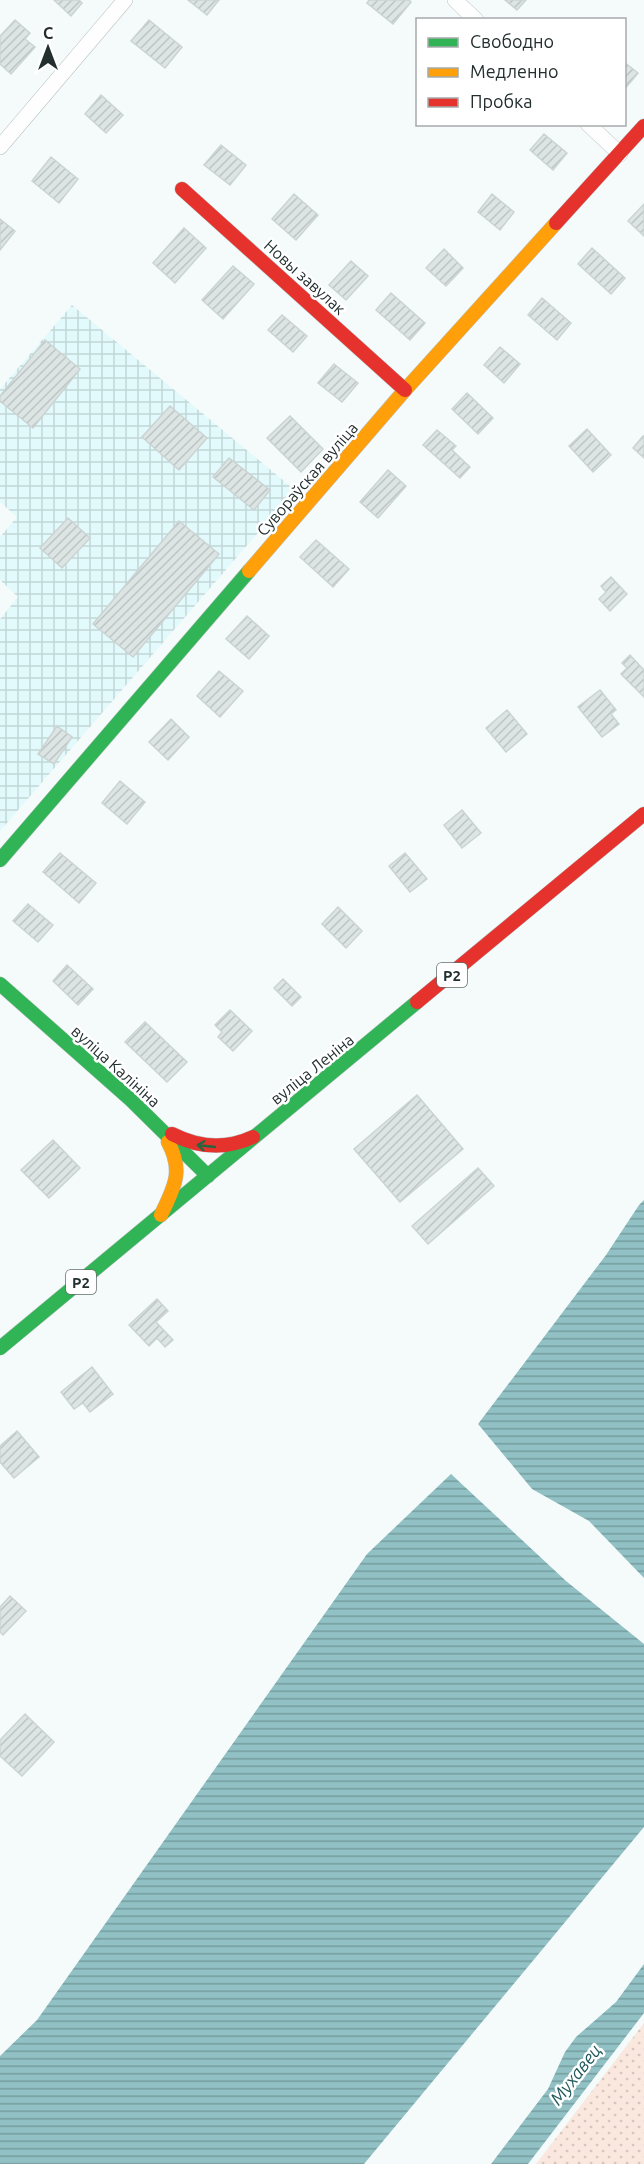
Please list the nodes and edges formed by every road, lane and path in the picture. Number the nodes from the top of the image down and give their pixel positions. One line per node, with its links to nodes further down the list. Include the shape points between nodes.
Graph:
1 (125, 0): 6 (street)
2 (455, 0): 3 (street)
3 (474, 18)
4 (590, 126): 7 (street)
5 (644, 126): 7 (street, Сувораўская вуліца)
6 (0, 147)
7 (620, 154): 9 (street, Сувораўская вуліца)
8 (182, 189): 9 (street, Новы завулак)
9 (405, 390): 11 (street, Сувораўская вуліца)
10 (644, 814): 14 (street, вуліца Леніна / Р2)
11 (0, 860)
12 (0, 984): 13 (street, вуліца Калініна)
13 (156, 1124): 14 (street, one-way to 13, via 244,1142 202,1146); 15 (street, вуліца Калініна); 16 (street, via 178,1164 174,1188)
14 (259, 1134): 15 (street, вуліца Леніна / Р2)
15 (208, 1176): 16 (street, вуліца Леніна / Р2)
16 (161, 1215): 17 (street, вуліца Леніна / Р2)
17 (0, 1348)

